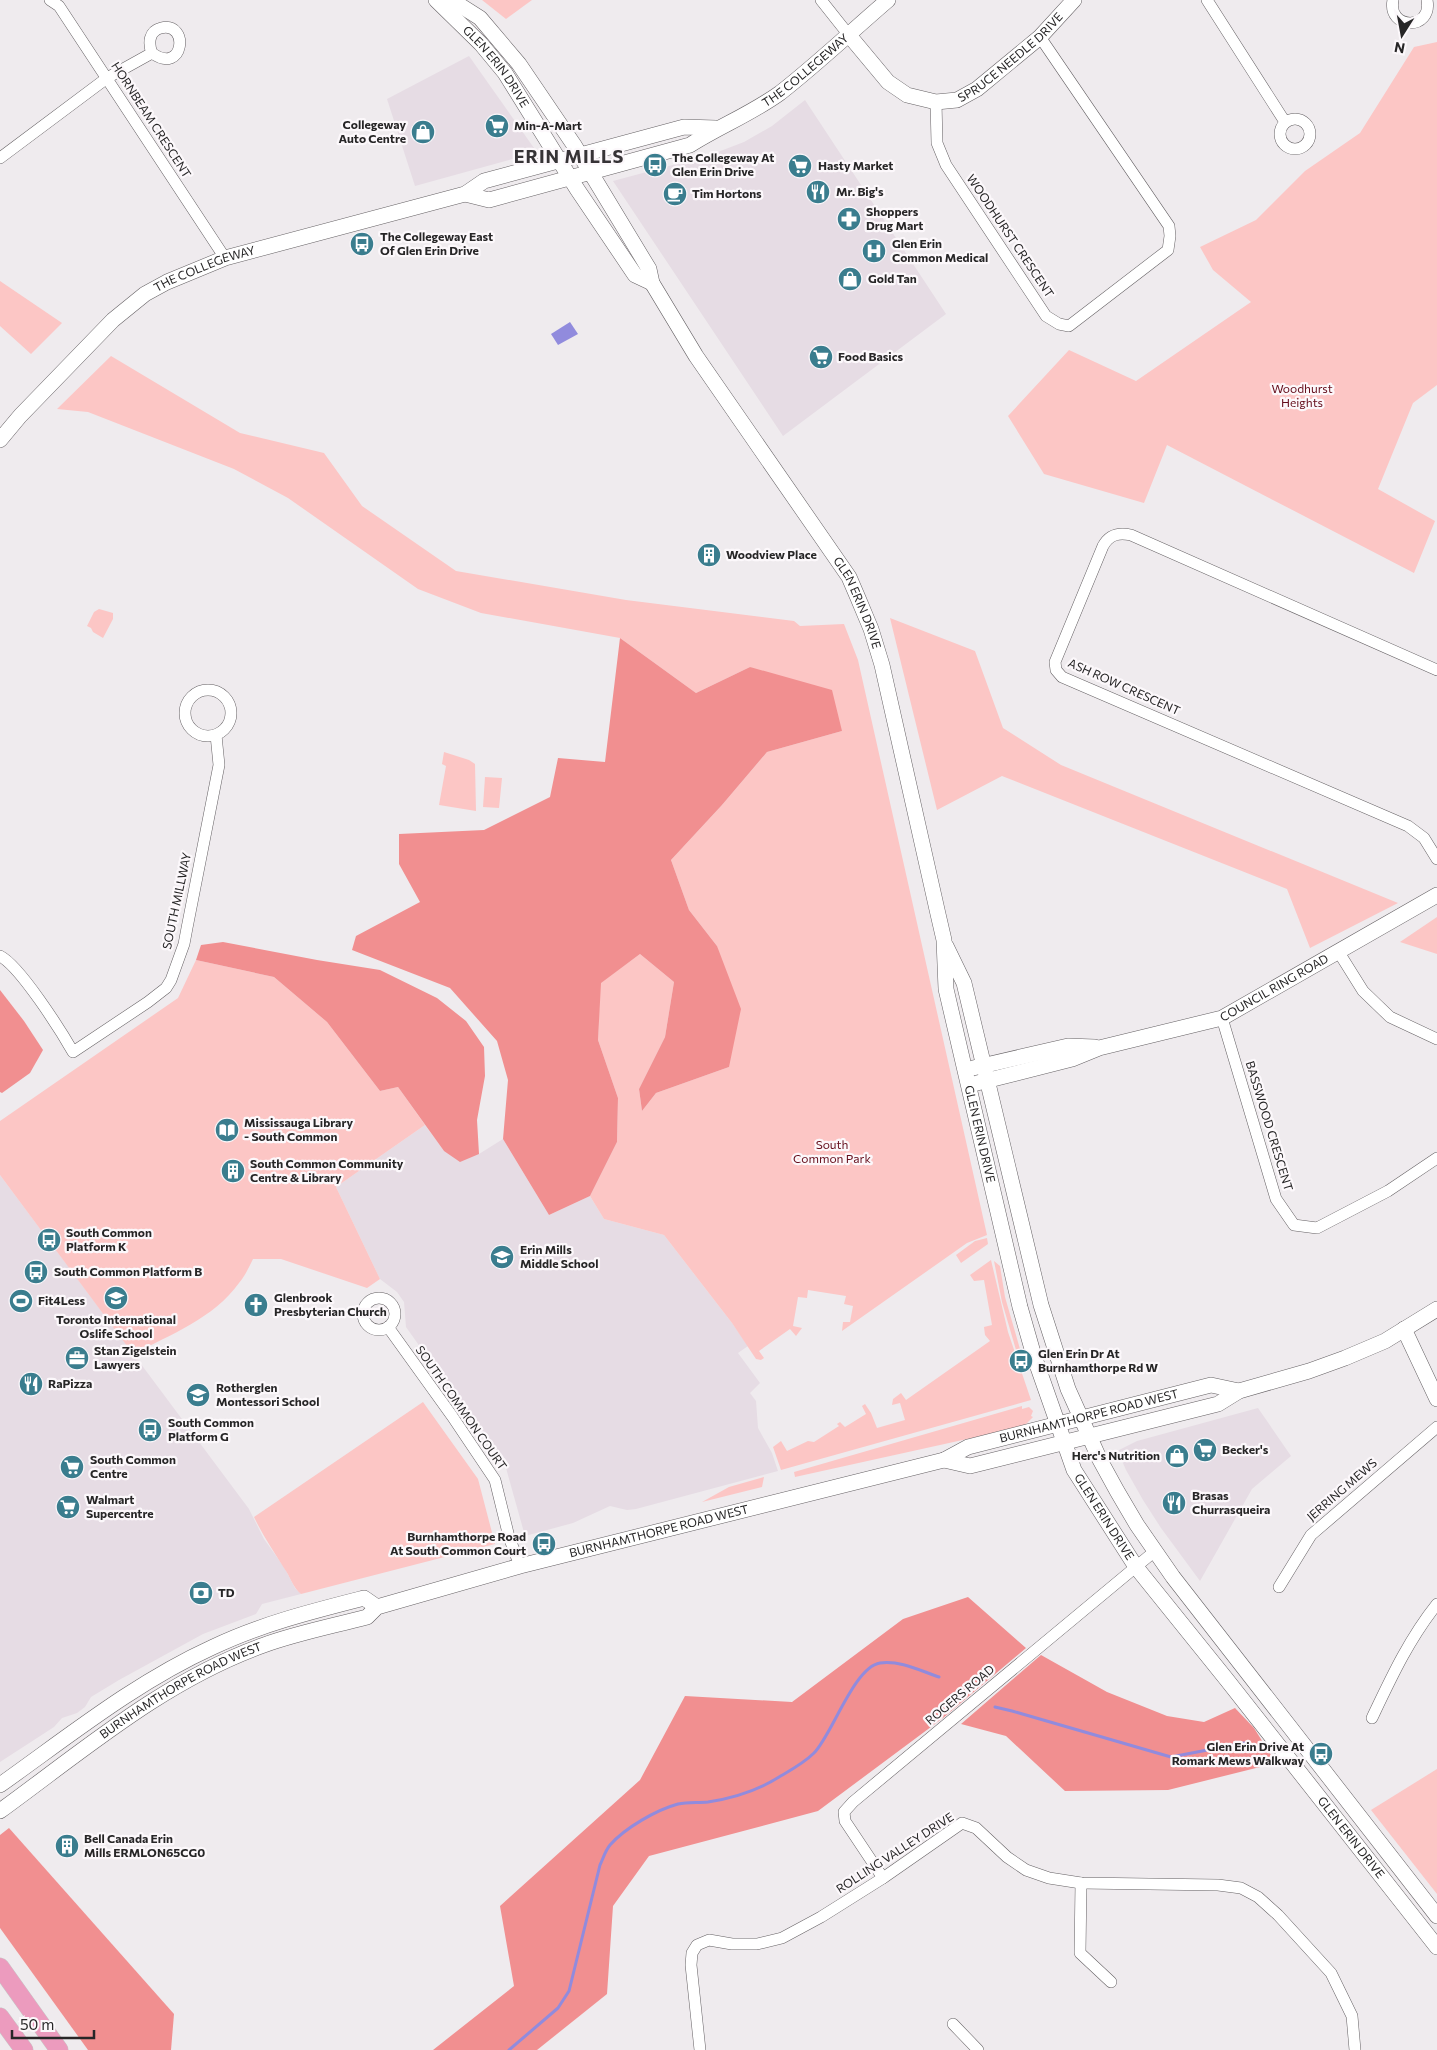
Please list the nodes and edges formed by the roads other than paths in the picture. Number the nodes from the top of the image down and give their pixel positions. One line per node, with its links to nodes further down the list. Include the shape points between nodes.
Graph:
1 (50, 0): 13 (street, HORNBEAM CRESCENT, via 58,6)
2 (436, 0): 19 (street, GLEN ERIN DRIVE, via 505,73)
3 (444, 0): 17 (street, GLEN ERIN DRIVE, via 480,18 520,64)
4 (821, 0): 10 (street)
5 (888, 0): 10 (street, THE COLLEGEWAY)
6 (1074, 0): 11 (street, SPRUCE NEEDLE DRIVE)
7 (1207, 0): 15 (street)
8 (1393, 0): 9 (street, via 1395,15 1410,23 1421,20 1425,15)
9 (1427, 0)
10 (848, 34): 14 (street, SPRUCE NEEDLE DRIVE, via 888,82 907,95); 16 (street, THE COLLEGEWAY, via 780,92 746,115)
11 (1040, 37): 14 (street, SPRUCE NEEDLE DRIVE, via 977,89 957,100); 14 (street, WOODHURST CRESCENT, via 1169,226 1168,250 1069,326 1046,316 946,165 938,143)
12 (152, 53): 13 (street)
13 (107, 78): 18 (street); 23 (street, HORNBEAM CRESCENT)
14 (936, 102)
15 (1285, 122)
16 (716, 128): 17 (street, THE COLLEGEWAY, via 684,127); 20 (street, THE COLLEGEWAY, via 690,145)
17 (580, 155): 19 (street, THE COLLEGEWAY); 20 (street, GLEN ERIN DRIVE)
18 (0, 158)
19 (559, 161): 21 (street, GLEN ERIN DRIVE); 22 (street, THE COLLEGEWAY, via 484,181)
20 (591, 172): 21 (street, THE COLLEGEWAY); 24 (street, GLEN ERIN DRIVE, via 649,269)
21 (570, 178): 22 (street, THE COLLEGEWAY, via 489,200); 24 (street, GLEN ERIN DRIVE, via 635,275)
22 (465, 194): 23 (street, THE COLLEGEWAY)
23 (225, 258): 25 (street, THE COLLEGEWAY, via 167,282 127,308)
24 (652, 284): 30 (street, GLEN ERIN DRIVE, via 707,372 848,577 872,628)
25 (0, 440)
26 (1437, 670): 28 (street, ASH ROW CRESCENT, via 1130,535 1121,534 1108,538 1102,546 1054,662 1062,677 1408,826 1424,838)
27 (216, 735): 27 (street, via 228,725 230,703 213,690 199,692 193,695 186,707 187,722 196,732); 32 (street, SOUTH MILLWAY, via 219,765 188,928 166,988 73,1052 29,986)
28 (1437, 859)
29 (1437, 896): 31 (street, COUNCIL RING ROAD)
30 (944, 940): 36 (street, GLEN ERIN DRIVE, via 964,983); 37 (street, GLEN ERIN DRIVE, via 946,989)
31 (1338, 951): 33 (street, COUNCIL RING ROAD); 34 (street, via 1363,991 1390,1017)
32 (0, 956)
33 (1222, 1018): 35 (street, COUNCIL RING ROAD); 40 (street, BASSWOOD CRESCENT, via 1276,1199 1294,1225 1317,1228 1388,1191)
34 (1437, 1039)
35 (1099, 1048): 36 (street, COUNCIL RING ROAD, via 1068,1046); 38 (street, COUNCIL RING ROAD, via 1072,1059)
36 (984, 1066): 37 (street, COUNCIL RING ROAD); 38 (street, GLEN ERIN DRIVE)
37 (964, 1070): 39 (street, GLEN ERIN DRIVE)
38 (987, 1080): 39 (street, COUNCIL RING ROAD); 46 (street, GLEN ERIN DRIVE, via 1041,1305 1068,1389)
39 (968, 1086): 47 (street, GLEN ERIN DRIVE, via 1020,1307)
40 (1437, 1158)
41 (1437, 1309): 43 (street, BURNHAMTHORPE ROAD WEST)
42 (388, 1328): 53 (street, SOUTH COMMON COURT, via 490,1472)
43 (1404, 1328): 44 (street, BURNHAMTHORPE ROAD WEST, via 1384,1341 1345,1358); 45 (street)
44 (1239, 1391): 46 (street, BURNHAMTHORPE ROAD WEST, via 1211,1385); 49 (street, BURNHAMTHORPE ROAD WEST, via 1218,1404)
45 (1437, 1399)
46 (1082, 1419): 47 (street, BURNHAMTHORPE ROAD WEST); 49 (street, GLEN ERIN DRIVE)
47 (1058, 1425): 50 (street, GLEN ERIN DRIVE); 51 (street, BURNHAMTHORPE ROAD WEST, via 968,1448)
48 (1437, 1426): 55 (street, JERRING MEWS, via 1311,1535)
49 (1090, 1436): 50 (street, BURNHAMTHORPE ROAD WEST); 52 (street, GLEN ERIN DRIVE, via 1117,1491)
50 (1064, 1443): 51 (street, BURNHAMTHORPE ROAD WEST, via 970,1466); 54 (street, GLEN ERIN DRIVE, via 1074,1470)
51 (944, 1460): 53 (street, BURNHAMTHORPE ROAD WEST)
52 (1155, 1551): 54 (street, ROGERS ROAD); 63 (street, GLEN ERIN DRIVE)
53 (520, 1566): 57 (street, BURNHAMTHORPE ROAD WEST)
54 (1136, 1567): 61 (street, ROGERS ROAD, via 844,1812 845,1821); 64 (street, GLEN ERIN DRIVE)
55 (1279, 1587)
56 (1437, 1604): 58 (street, via 1418,1628)
57 (377, 1607): 59 (street, BURNHAMTHORPE ROAD WEST, via 364,1598 258,1628 214,1646 146,1683); 60 (street, BURNHAMTHORPE ROAD WEST, via 367,1617 264,1644 191,1677 144,1705)
58 (1372, 1718)
59 (0, 1785)
60 (0, 1811)
61 (883, 1878): 62 (street, ROLLING VALLEY DRIVE, via 962,1823 976,1828 1007,1858 1026,1870); 71 (street, ROLLING VALLEY DRIVE, via 782,1938 757,1944 709,1940 697,1945 691,1965)
62 (1081, 1883): 66 (street, via 1080,1953); 73 (street, ROLLING VALLEY DRIVE, via 1218,1885 1241,1888 1258,1897 1331,1973 1352,2016)
63 (1437, 1916)
64 (1437, 1947)
65 (4, 1972): 70 (main road)
66 (1111, 1982)
67 (0, 2017): 69 (main road)
68 (953, 2024): 72 (street)
69 (24, 2050)
70 (59, 2050)
71 (700, 2050)
72 (978, 2050)
73 (1355, 2050)

